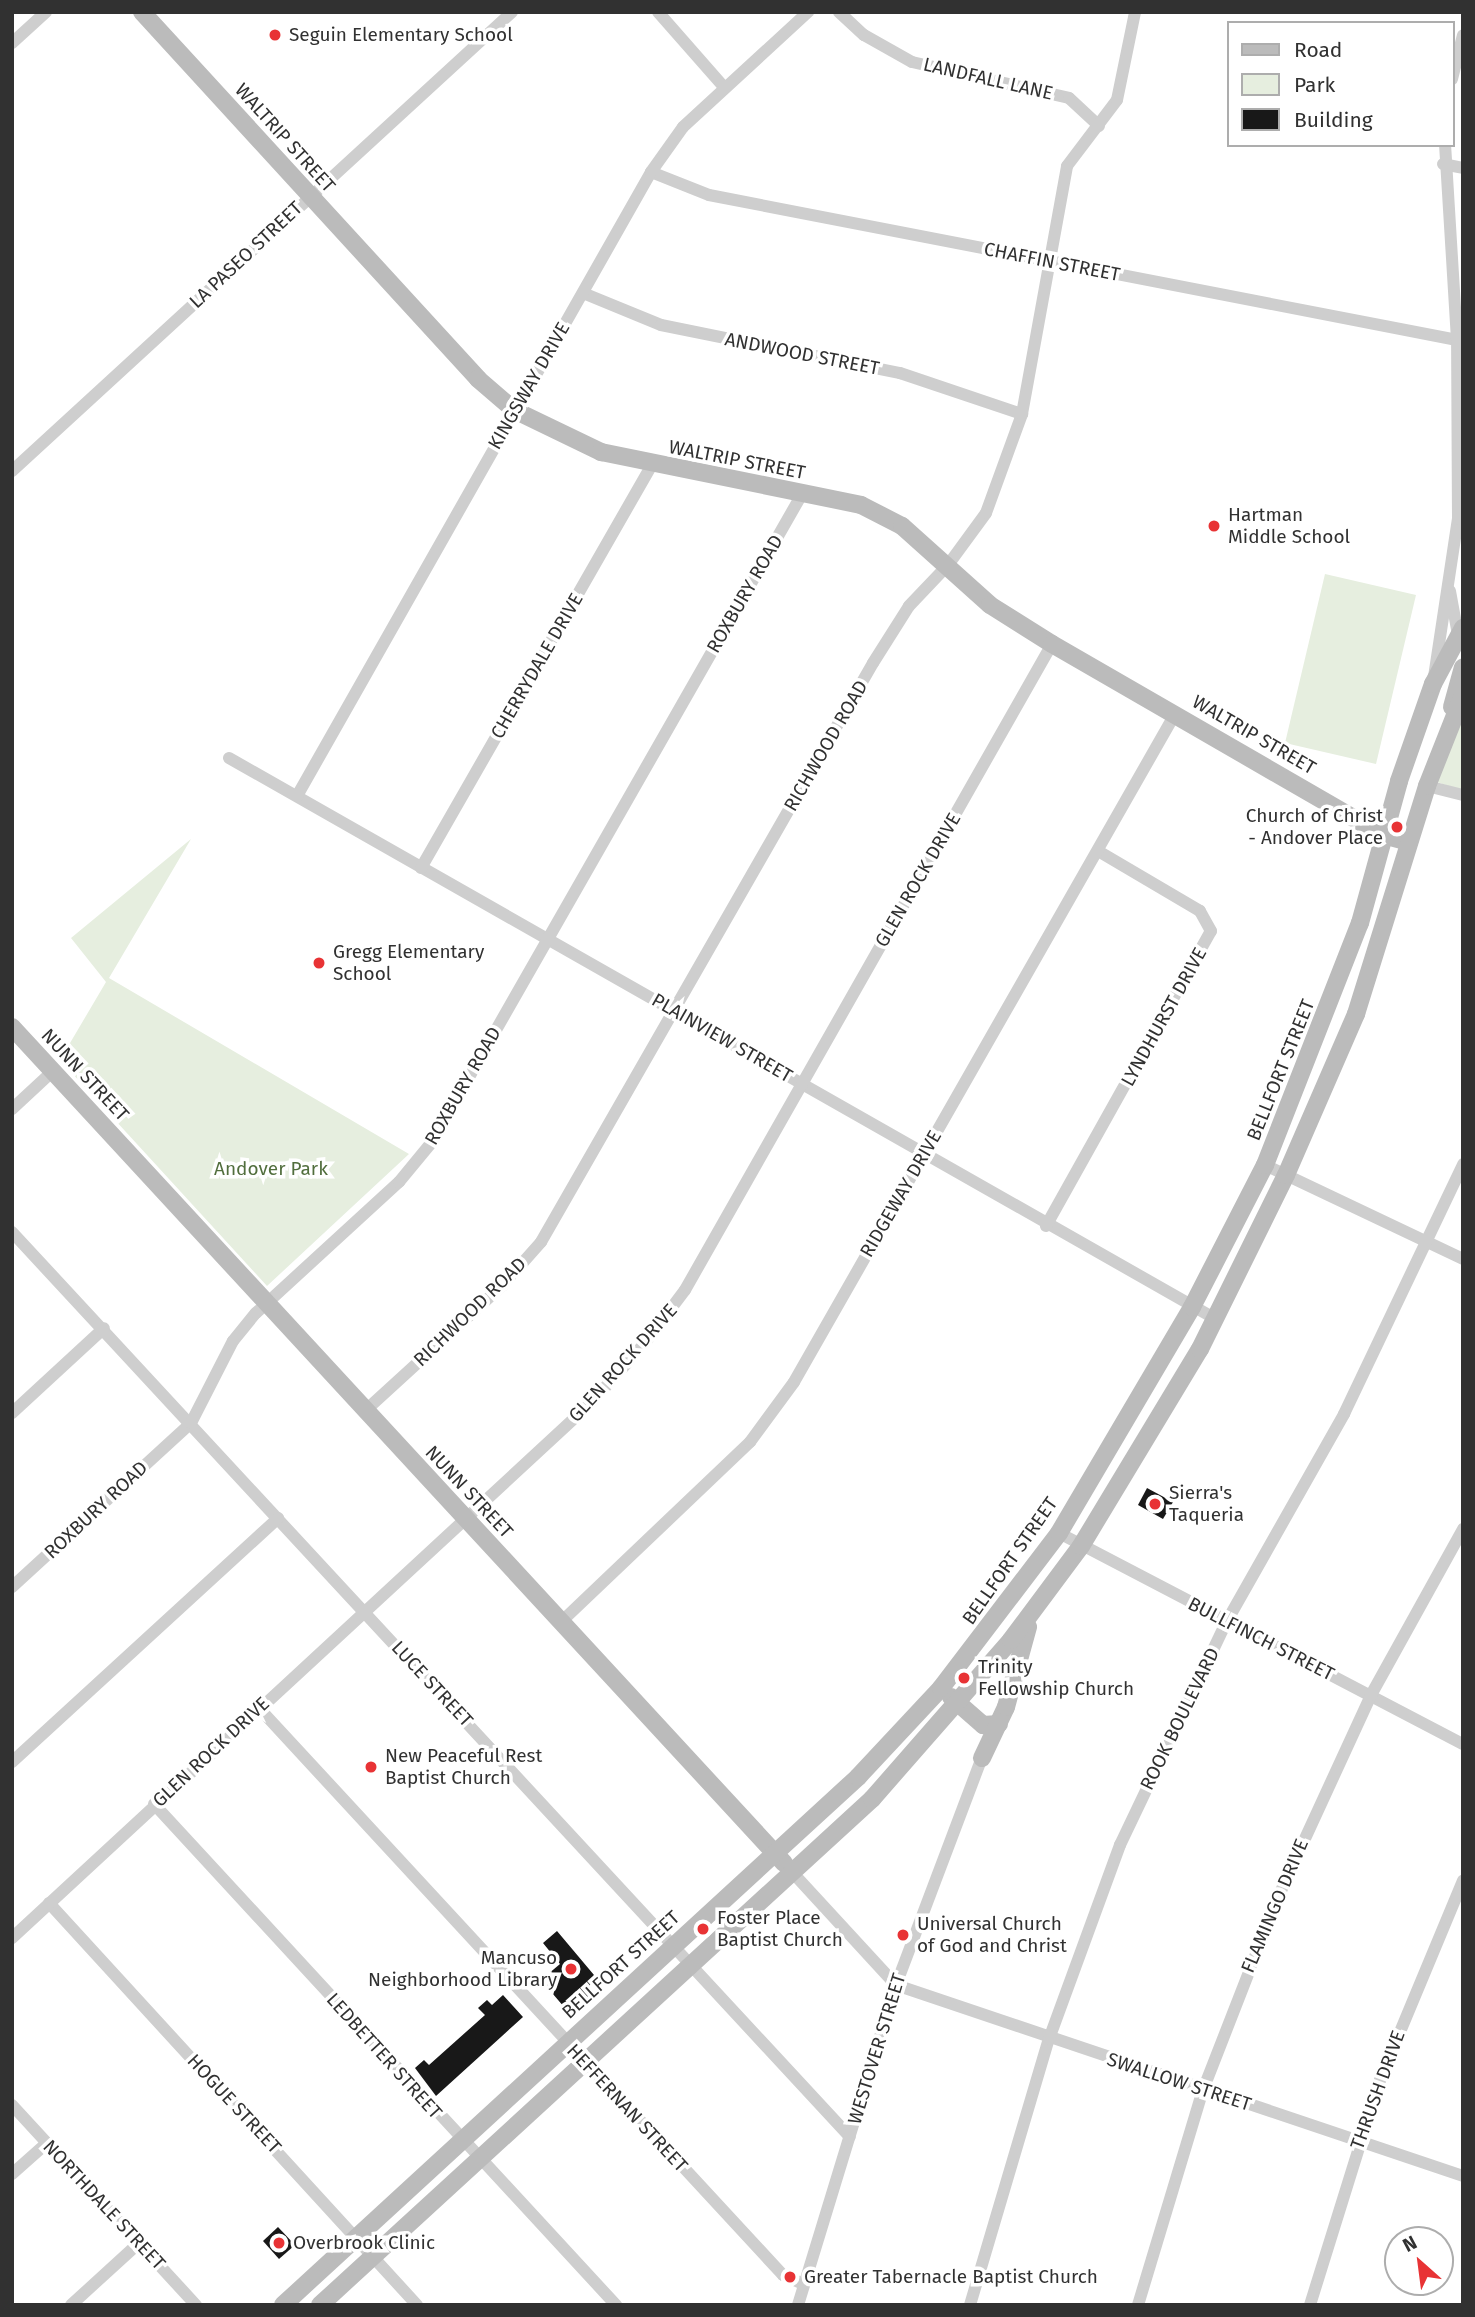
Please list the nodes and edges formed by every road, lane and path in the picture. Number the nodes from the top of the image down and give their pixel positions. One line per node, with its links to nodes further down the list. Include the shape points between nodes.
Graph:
1 (46, 12): 9 (street)
2 (142, 12): 17 (main road, WALTRIP STREET)
3 (512, 12): 17 (street, LA PASEO STREET)
4 (658, 12): 11 (street)
5 (808, 12): 11 (street, KINGSWAY DRIVE)
6 (839, 12): 12 (street, LANDFALL LANE, via 864,36 912,62 1069,98)
7 (1135, 12): 12 (street, RICHWOOD ROAD, via 1125,81)
8 (1463, 35): 10 (street)
9 (12, 43)
10 (1454, 71)
11 (723, 87): 16 (street, KINGSWAY DRIVE, via 683,127)
12 (1099, 126): 18 (street, RICHWOOD ROAD, via 1067,166)
13 (1445, 147): 14 (street)
14 (1443, 164): 15 (street); 20 (street)
15 (1463, 168)
16 (651, 172): 18 (street, CHAFFIN STREET, via 709,195); 19 (street, KINGSWAY DRIVE)
17 (309, 197): 21 (main road, WALTRIP STREET); 24 (street, LA PASEO STREET)
18 (1049, 262): 20 (street, CHAFFIN STREET); 22 (street, RICHWOOD ROAD)
19 (583, 293): 21 (street, KINGSWAY DRIVE); 22 (street, ANDWOOD STREET, via 661,325 900,373)
20 (1457, 340): 27 (street, via 1458,519)
21 (514, 410): 23 (main road, WALTRIP STREET, via 566,438); 38 (street, KINGSWAY DRIVE)
22 (1022, 414): 26 (street, RICHWOOD ROAD, via 998,489)
23 (652, 464): 25 (main road, WALTRIP STREET); 42 (street, CHERRYDALE DRIVE)
24 (12, 471)
25 (802, 494): 26 (main road, WALTRIP STREET, via 861,505 901,526); 43 (street, ROXBURY ROAD)
26 (948, 565): 29 (main road, WALTRIP STREET, via 990,604); 45 (street, RICHWOOD ROAD, via 909,606 873,663)
27 (1448, 576): 28 (street); 31 (street)
28 (1461, 637): 31 (main road, BELLFORT STREET)
29 (1052, 644): 33 (main road, WALTRIP STREET); 49 (street, GLEN ROCK DRIVE)
30 (1463, 667): 34 (main road)
31 (1433, 684): 39 (main road, BELLFORT STREET)
32 (1463, 695): 34 (main road)
33 (1175, 714): 39 (main road, WALTRIP STREET); 41 (street, RIDGEWAY DRIVE)
34 (1452, 718): 36 (main road)
35 (229, 758): 38 (street, PLAINVIEW STREET)
36 (1427, 786): 37 (street); 40 (main road)
37 (1463, 794)
38 (297, 796): 42 (street, PLAINVIEW STREET)
39 (1383, 835): 40 (main road, WALTRIP STREET); 44 (main road, BELLFORT STREET)
40 (1409, 842): 46 (main road)
41 (1098, 851): 51 (street, RIDGEWAY DRIVE); 55 (street, LYNDHURST DRIVE, via 1200,911 1211,931)
42 (421, 867): 43 (street, PLAINVIEW STREET)
43 (547, 940): 45 (street, PLAINVIEW STREET); 59 (street, ROXBURY ROAD, via 432,1142 399,1182)
44 (1331, 1003): 46 (main road); 53 (main road, BELLFORT STREET)
45 (676, 1011): 49 (street, PLAINVIEW STREET); 63 (street, RICHWOOD ROAD, via 541,1242 502,1286)
46 (1356, 1014): 54 (main road)
47 (12, 1027): 48 (main road, NUNN STREET)
48 (53, 1072): 50 (street); 59 (main road, NUNN STREET)
49 (802, 1083): 51 (street, PLAINVIEW STREET); 67 (street, GLEN ROCK DRIVE, via 685,1290 645,1343 591,1404)
50 (12, 1109)
51 (923, 1155): 55 (street, PLAINVIEW STREET); 75 (street, RIDGEWAY DRIVE, via 794,1382 750,1443)
52 (1463, 1164): 57 (street, ROOK BOULEVARD)
53 (1265, 1165): 54 (street); 60 (main road, BELLFORT STREET)
54 (1286, 1175): 57 (street); 61 (main road)
55 (1046, 1226): 60 (street, PLAINVIEW STREET)
56 (12, 1232): 62 (street, LUCE STREET)
57 (1429, 1244): 58 (street); 74 (street, ROOK BOULEVARD, via 1344,1414)
58 (1463, 1259)
59 (268, 1304): 63 (main road, NUNN STREET); 65 (street, ROXBURY ROAD, via 233,1341)
60 (1192, 1307): 61 (street, PLAINVIEW STREET); 69 (main road, BELLFORT STREET)
61 (1214, 1318): 70 (main road)
62 (104, 1328): 64 (street); 65 (street, LUCE STREET)
63 (366, 1410): 67 (main road, NUNN STREET)
64 (12, 1413)
65 (191, 1423): 66 (street, LUCE STREET); 71 (street, ROXBURY ROAD)
66 (278, 1518): 73 (street, LUCE STREET); 84 (street)
67 (465, 1518): 73 (street, GLEN ROCK DRIVE); 75 (main road, NUNN STREET)
68 (1463, 1529): 77 (street, FLAMINGO DRIVE)
69 (1059, 1533): 70 (street, BULLFINCH STREET); 76 (main road, BELLFORT STREET)
70 (1081, 1546): 72 (main road); 74 (street, BULLFINCH STREET)
71 (12, 1587)
72 (1035, 1608): 78 (main road); 81 (main road)
73 (365, 1612): 79 (street, GLEN ROCK DRIVE); 91 (street, LUCE STREET)
74 (1227, 1621): 77 (street, BULLFINCH STREET); 94 (street, ROOK BOULEVARD, via 1120,1845)
75 (561, 1622): 86 (main road, NUNN STREET)
76 (941, 1688): 78 (main road); 86 (main road, BELLFORT STREET)
77 (1371, 1696): 82 (street, BULLFINCH STREET); 97 (street, FLAMINGO DRIVE, via 1280,1893)
78 (958, 1704): 80 (main road); 87 (main road, via 872,1799)
79 (259, 1708): 85 (street, GLEN ROCK DRIVE); 95 (street, HEFFERNAN STREET)
80 (976, 1721): 81 (main road); 83 (main road)
81 (999, 1724): 83 (main road)
82 (1463, 1744)
83 (982, 1758): 93 (street, WESTOVER STREET)
84 (12, 1762)
85 (154, 1804): 89 (street, GLEN ROCK DRIVE); 100 (street, LEDBETTER STREET)
86 (775, 1854): 87 (main road, NUNN STREET); 91 (main road, BELLFORT STREET)
87 (793, 1873): 92 (main road); 93 (street, NUNN STREET)
88 (1463, 1881): 101 (street, THRUSH DRIVE, via 1433,1943)
89 (49, 1903): 90 (street, GLEN ROCK DRIVE); 106 (street, HOGUE STREET)
90 (12, 1937)
91 (672, 1946): 92 (street, LUCE STREET); 95 (main road, BELLFORT STREET)
92 (690, 1966): 96 (main road); 99 (street, LUCE STREET)
93 (896, 1985): 94 (street, SWALLOW STREET); 99 (street, WESTOVER STREET)
94 (1049, 2039): 97 (street, SWALLOW STREET); 117 (street, ROOK BOULEVARD)
95 (566, 2042): 96 (street, HEFFERNAN STREET); 100 (main road, BELLFORT STREET)
96 (584, 2062): 103 (main road); 109 (street, HEFFERNAN STREET, via 783,2274)
97 (1203, 2090): 101 (street, SWALLOW STREET); 118 (street, FLAMINGO DRIVE)
98 (12, 2105): 102 (street, NORTHDALE STREET)
99 (850, 2137): 109 (street, WESTOVER STREET)
100 (460, 2140): 103 (street, LEDBETTER STREET); 106 (main road, BELLFORT STREET)
101 (1358, 2141): 105 (street, SWALLOW STREET); 119 (street, THRUSH DRIVE)
102 (47, 2143): 104 (street); 107 (street, NORTHDALE STREET)
103 (478, 2159): 108 (main road); 115 (street, LEDBETTER STREET)
104 (12, 2174)
105 (1463, 2176)
106 (356, 2238): 108 (street, HOGUE STREET); 112 (main road, BELLFORT STREET)
107 (139, 2243): 110 (street); 111 (street, NORTHDALE STREET)
108 (373, 2256): 113 (main road); 114 (street, HOGUE STREET)
109 (803, 2284): 116 (street, WESTOVER STREET)
110 (71, 2305)
111 (197, 2305)
112 (283, 2305)
113 (320, 2305)
114 (417, 2305)
115 (616, 2305)
116 (798, 2305)
117 (970, 2305)
118 (1138, 2305)
119 (1310, 2305)

